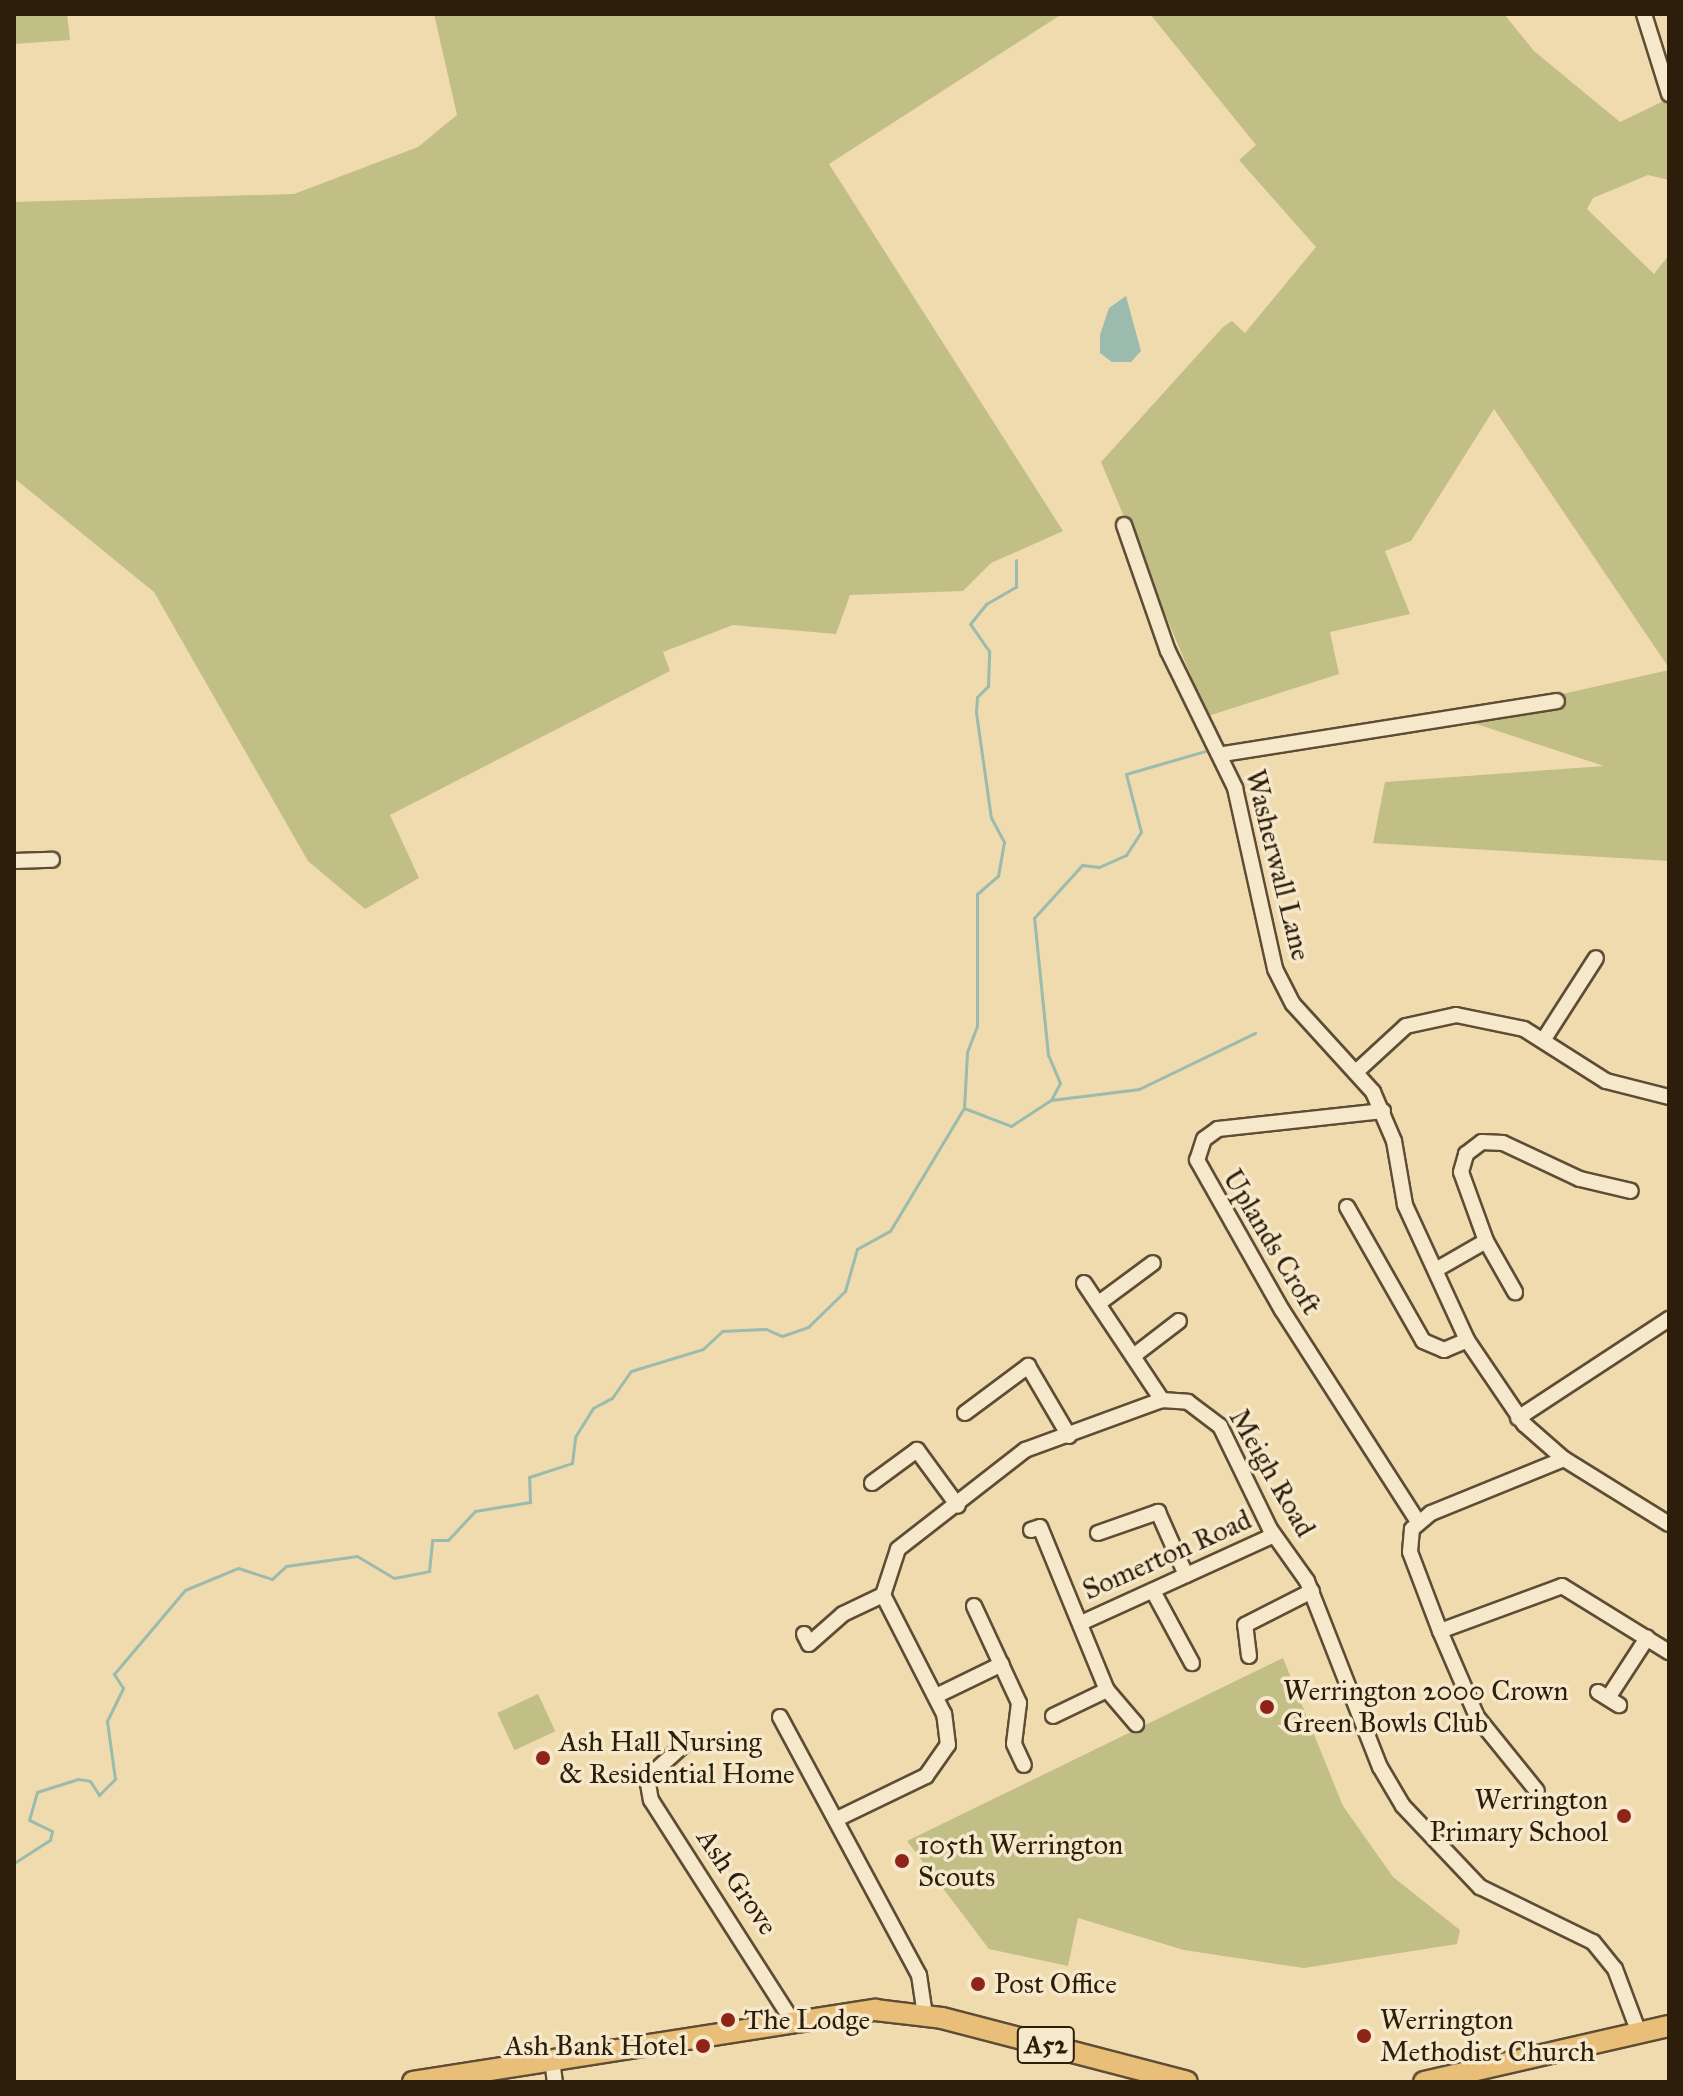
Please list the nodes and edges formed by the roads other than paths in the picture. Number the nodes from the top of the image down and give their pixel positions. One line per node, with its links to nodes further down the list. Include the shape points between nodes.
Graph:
1 (1644, 14): 2 (street)
2 (1669, 94)
3 (1124, 525): 5 (street, Washerwall Lane, via 1168,651)
4 (1557, 701): 5 (street)
5 (1223, 754): 10 (street, Washerwall Lane, via 1275,969 1293,1004)
6 (52, 860): 7 (street)
7 (14, 861)
8 (1596, 958): 9 (street)
9 (1544, 1039): 10 (street, via 1504,1022 1434,1015 1398,1031); 11 (street, via 1606,1081)
10 (1356, 1072): 12 (street, Washerwall Lane)
11 (1669, 1097)
12 (1383, 1111): 17 (street, Washerwall Lane, via 1405,1205); 32 (street, Uplands Croft, via 1218,1129 1201,1143 1197,1160 1282,1310)
13 (1631, 1191): 15 (street, via 1580,1179 1503,1143 1482,1142 1466,1154 1461,1172)
14 (1347, 1207): 23 (street, via 1423,1341 1444,1350)
15 (1486, 1241): 17 (street); 19 (street)
16 (1153, 1263): 20 (street)
17 (1439, 1268): 23 (street, Washerwall Lane)
18 (1084, 1283): 20 (street)
19 (1515, 1292)
20 (1099, 1303): 24 (street)
21 (1669, 1319): 27 (street)
22 (1179, 1321): 24 (street)
23 (1467, 1340): 27 (street, Washerwall Lane)
24 (1136, 1354): 25 (street)
25 (1162, 1400): 28 (street); 36 (street, Meigh Road, via 1188,1402 1215,1420)
26 (965, 1413): 28 (street, via 1028,1366)
27 (1518, 1418): 29 (street, Washerwall Lane)
28 (1069, 1436): 31 (street, via 1025,1450)
29 (1564, 1459): 32 (street); 33 (street, Washerwall Lane)
30 (872, 1483): 31 (street, via 917,1450)
31 (958, 1506): 40 (street, via 898,1549)
32 (1418, 1522): 43 (street, via 1410,1552)
33 (1669, 1524)
34 (1031, 1530): 42 (street, via 1040,1527)
35 (1098, 1533): 37 (street, via 1158,1512)
36 (1274, 1535): 37 (street, Somerton Road); 39 (street, Meigh Road)
37 (1186, 1575): 38 (street, Somerton Road)
38 (1153, 1591): 42 (street, Somerton Road); 48 (street)
39 (1312, 1591): 47 (street, via 1245,1625); 63 (street, Meigh Road, via 1380,1767 1410,1816 1480,1887 1593,1942 1615,1969)
40 (883, 1595): 44 (street, via 843,1614 809,1644); 51 (street)
41 (974, 1606): 49 (street)
42 (1081, 1623): 50 (street)
43 (1440, 1631): 45 (street, via 1555,1585); 58 (street, via 1477,1717)
44 (804, 1634)
45 (1647, 1638): 46 (street); 52 (street)
46 (1669, 1652)
47 (1249, 1656)
48 (1192, 1663)
49 (1002, 1664): 51 (street); 57 (street, via 1019,1703 1014,1744)
50 (1107, 1690): 53 (street); 55 (street)
51 (936, 1696): 59 (street, via 949,1729 940,1764)
52 (1608, 1699)
53 (1053, 1716)
54 (780, 1717): 59 (street)
55 (1136, 1724)
56 (687, 1742): 61 (street, Ash Grove, via 647,1778 651,1800)
57 (1024, 1765)
58 (1537, 1791)
59 (837, 1819): 60 (street, via 919,1975)
60 (925, 2015): 61 (highway, A52, via 875,2010); 65 (highway, A52)
61 (791, 2019): 64 (highway, A52)
62 (1669, 2026): 63 (highway)
63 (1639, 2033): 69 (highway)
64 (552, 2059): 66 (highway, A52); 67 (street)
65 (1167, 2079): 68 (highway, A52)
66 (413, 2082)
67 (555, 2082)
68 (1187, 2082)
69 (1424, 2082)

